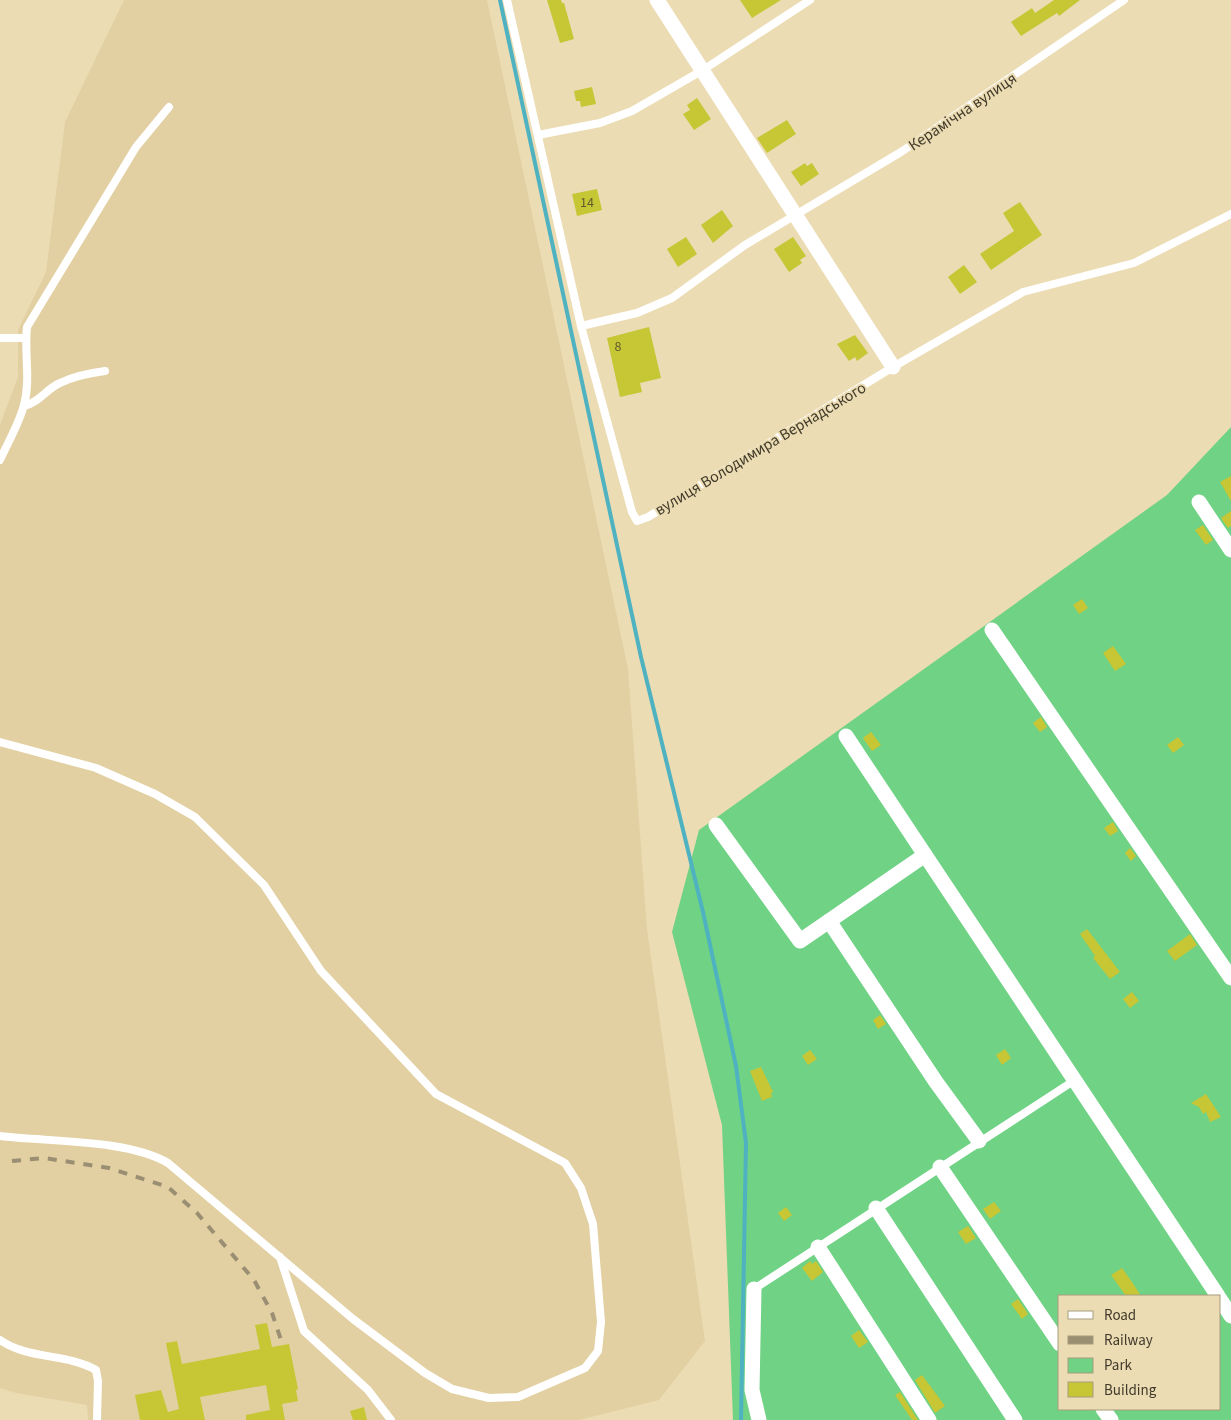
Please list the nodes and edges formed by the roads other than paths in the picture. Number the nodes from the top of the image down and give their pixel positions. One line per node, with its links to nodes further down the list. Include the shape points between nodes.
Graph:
1 (507, 0): 7 (lane, вулиця Володимира Вернадського)
2 (657, 0): 5 (street)
3 (810, 0): 5 (lane)
4 (1124, 0): 9 (lane, Керамічна вулиця, via 901,152)
5 (703, 70): 7 (lane, via 621,116); 9 (street)
6 (169, 108): 12 (lane, via 136,147 27,327)
7 (538, 135): 10 (lane, вулиця Володимира Вернадського)
8 (1231, 214): 13 (lane, вулиця Володимира Вернадського, via 1134,263 1030,289)
9 (796, 216): 10 (lane, Керамічна вулиця, via 745,245 672,298 637,313); 13 (street)
10 (581, 326): 13 (lane, вулиця Володимира Вернадського, via 632,512 639,521)
11 (0, 338): 12 (lane)
12 (26, 338): 15 (lane, via 28,368)
13 (893, 367)
14 (105, 371): 15 (lane, via 58,383 35,403)
15 (24, 406): 16 (lane)
16 (0, 460)
17 (1199, 502): 18 (street)
18 (1231, 550)
19 (992, 630): 25 (street)
20 (846, 736): 23 (street)
21 (0, 742): 32 (lane, via 96,768 155,794 195,817 264,885 321,971 436,1094 565,1163 581,1188 593,1224 601,1322 598,1351 585,1368 518,1397 489,1398 452,1389 425,1373 353,1319)
22 (716, 825): 24 (street, via 800,941)
23 (925, 855): 24 (street); 26 (street)
24 (829, 921): 28 (street)
25 (1231, 978)
26 (1075, 1080): 28 (lane); 34 (street)
27 (0, 1136): 32 (lane, via 125,1148 155,1156 168,1163)
28 (979, 1141): 29 (lane)
29 (940, 1166): 30 (lane); 38 (street)
30 (876, 1208): 31 (lane); 43 (street)
31 (818, 1246): 33 (lane); 42 (street)
32 (280, 1256): 40 (lane, via 304,1331 368,1390)
33 (754, 1288): 41 (street, via 752,1390)
34 (1217, 1295)
35 (1221, 1301): 36 (street)
36 (1231, 1316)
37 (0, 1340): 39 (lane, via 32,1354 84,1364 96,1370)
38 (1058, 1341)
39 (97, 1420)
40 (391, 1420)
41 (759, 1420)
42 (929, 1420)
43 (1015, 1420)

